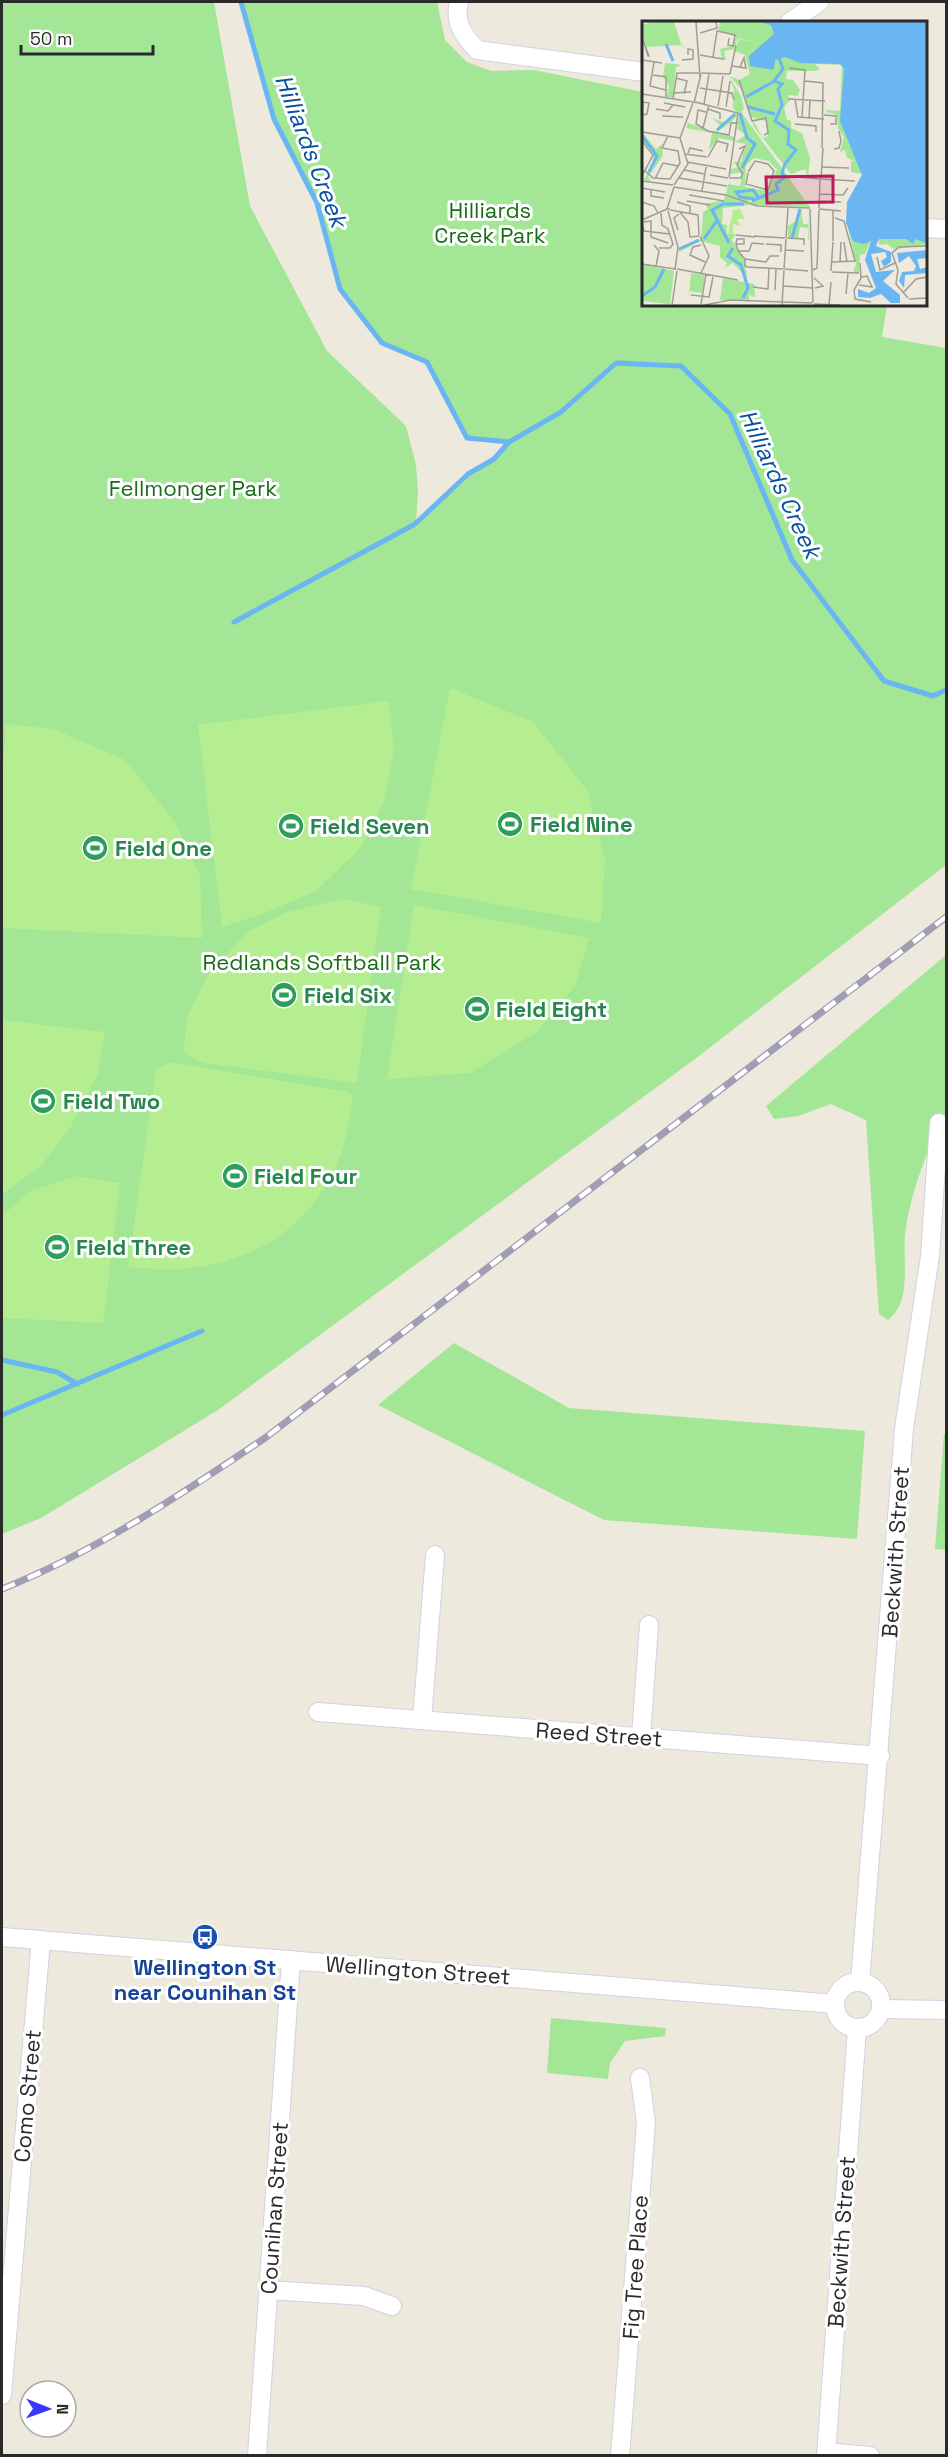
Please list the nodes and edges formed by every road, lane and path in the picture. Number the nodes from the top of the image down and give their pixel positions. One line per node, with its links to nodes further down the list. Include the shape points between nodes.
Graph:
1 (459, 2): 4 (street, via 461,33 477,50)
2 (819, 2): 3 (street)
3 (791, 21)
4 (642, 72)
5 (927, 228): 6 (street)
6 (946, 229)
7 (939, 1123): 13 (street, Beckwith Street, via 930,1256 904,1429)
8 (435, 1555): 11 (street)
9 (650, 1625): 12 (street)
10 (318, 1712): 11 (street, Reed Street)
11 (422, 1720): 12 (street, Reed Street)
12 (641, 1737): 13 (street, Reed Street)
13 (880, 1756): 17 (street, Beckwith Street)
14 (2, 1937): 15 (street, Wellington Street)
15 (41, 1940): 16 (street, Wellington Street); 25 (street, Como Street)
16 (291, 1960): 18 (street, Wellington Street); 23 (street, Counihan Street)
17 (860, 1982): 18 (street, via 843,1988); 19 (street, via 876,1991)
18 (835, 2004): 21 (street, via 841,2021)
19 (882, 2009): 20 (street); 21 (street, via 873,2024)
20 (946, 2010)
21 (856, 2029): 26 (street, Beckwith Street)
22 (640, 2078): 28 (street, Fig Tree Place, via 646,2123)
23 (268, 2290): 24 (street, via 364,2296); 27 (street, Counihan Street)
24 (392, 2306)
25 (2, 2395)
26 (826, 2454): 29 (street)
27 (256, 2456)
28 (620, 2456)
29 (870, 2456)

